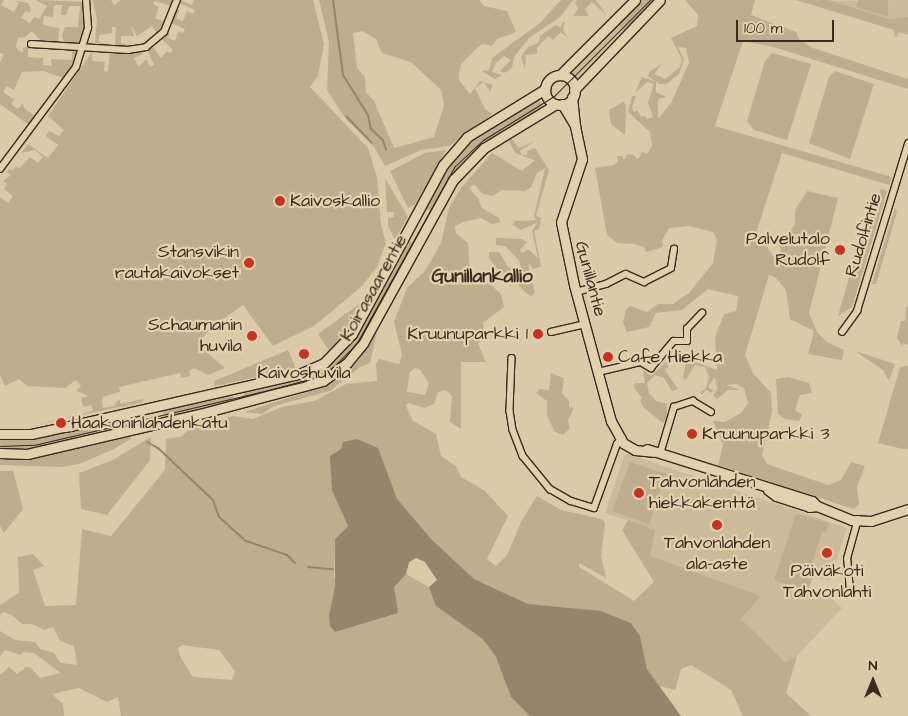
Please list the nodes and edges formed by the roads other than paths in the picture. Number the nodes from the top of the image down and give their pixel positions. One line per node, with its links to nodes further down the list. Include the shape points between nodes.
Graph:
1 (86, 0): 6 (street, via 89,19)
2 (177, 0): 6 (street, via 164,32 146,47 128,50)
3 (635, 0): 7 (street)
4 (660, 0): 9 (street)
5 (31, 44): 6 (street)
6 (84, 46): 13 (street, via 76,67)
7 (560, 75): 8 (street, via 550,79); 9 (street, via 570,79)
8 (545, 89): 10 (street, via 548,98); 23 (street, Koirasaarentie, via 467,138 443,165 352,334 335,354 311,369 52,430)
9 (573, 94): 10 (street); 11 (street, Gunillantie)
10 (559, 104): 11 (street, Gunillantie); 25 (street, Koirasaarentie, via 484,148 453,180 356,353 323,381 27,454)
11 (575, 126): 15 (street, Gunillantie, via 581,166 563,212 561,231)
12 (908, 144): 19 (street, Rudolfintie, via 857,312)
13 (0, 170)
14 (674, 249): 15 (street, via 671,268 644,282 626,274 606,284)
15 (576, 292): 17 (street, Gunillantie)
16 (702, 313): 21 (street, via 687,330 687,341 674,341 651,368 641,362)
17 (585, 324): 18 (street); 21 (street, Gunillantie)
18 (551, 332)
19 (842, 332)
20 (512, 358): 24 (street, via 510,411 513,430 523,456 550,489 571,501 594,508)
21 (598, 372): 24 (street, Gunillantie, via 611,421)
22 (711, 412): 26 (street, via 693,401 674,407)
23 (0, 434)
24 (622, 438): 26 (street, via 629,447)
25 (0, 453)
26 (656, 453): 28 (street, via 767,489 776,496 809,507 847,512)
27 (908, 509): 28 (street, via 871,521)
28 (858, 519): 29 (street, via 847,559)
29 (850, 591)

